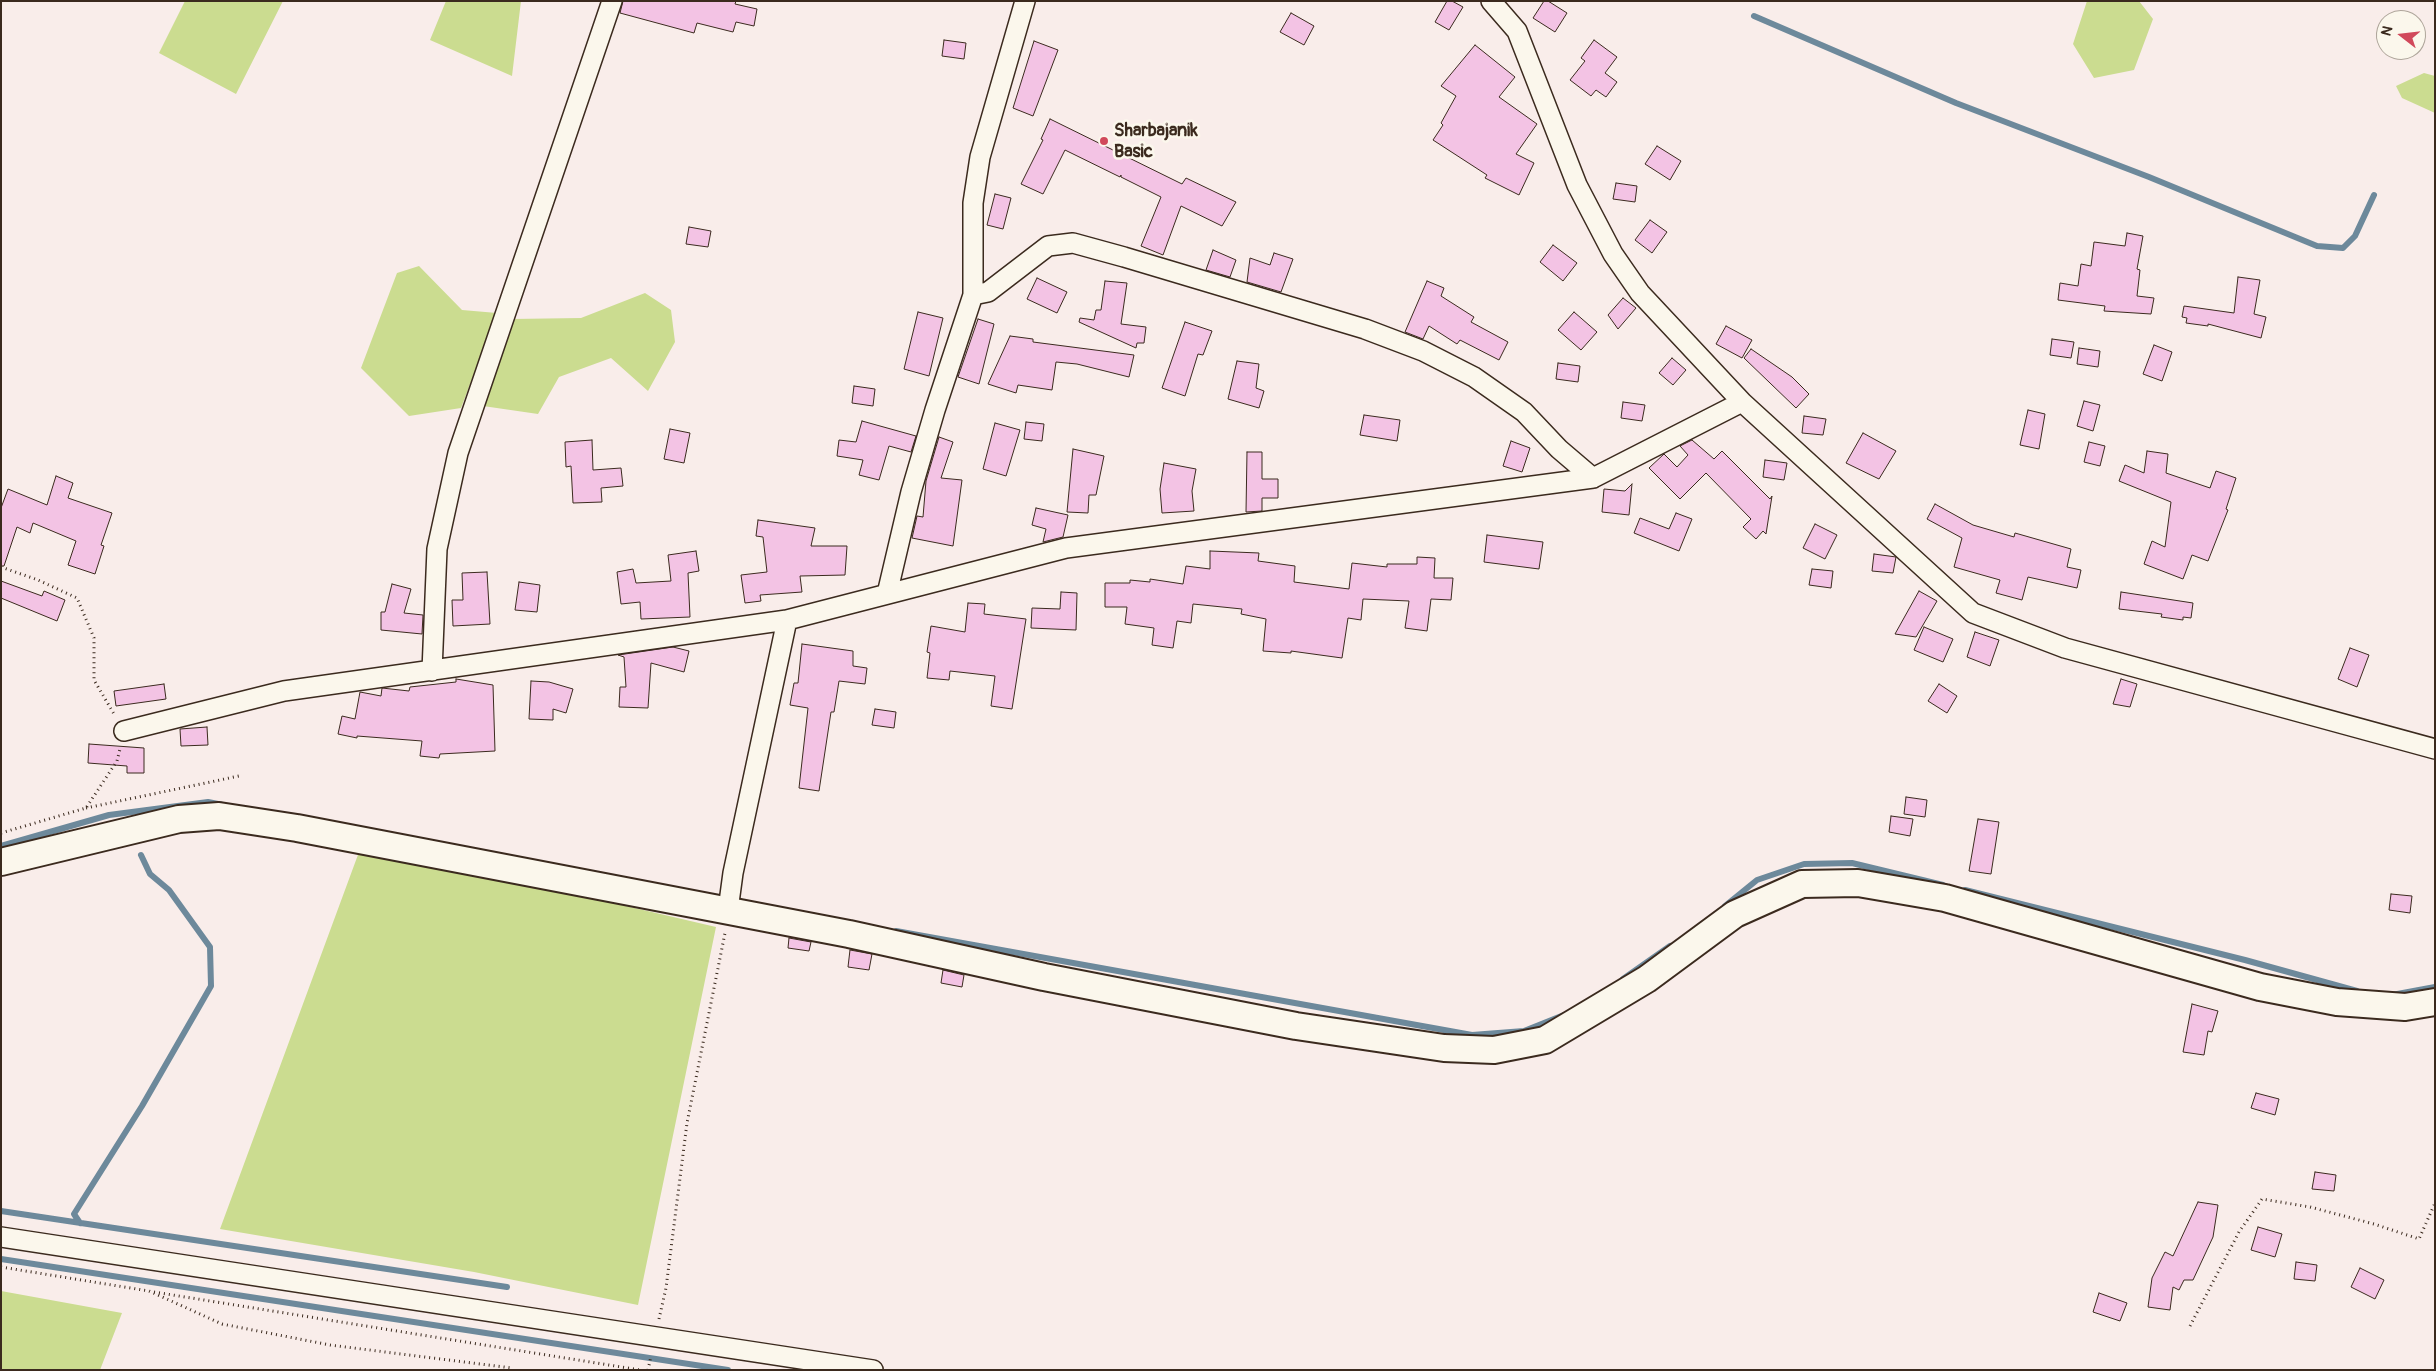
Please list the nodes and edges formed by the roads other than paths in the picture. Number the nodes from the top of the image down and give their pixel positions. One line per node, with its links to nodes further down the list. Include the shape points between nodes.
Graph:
1 (612, 1): 9 (street, via 458,453 437,549)
2 (1025, 1): 4 (street, via 980,157 973,203)
3 (1491, 1): 5 (street, via 1518,32 1577,185 1613,254 1640,292)
4 (973, 294): 6 (street, via 988,292 1048,246 1073,243 1124,257 1365,329 1423,351 1474,377 1524,412); 7 (street, via 911,492)
5 (1742, 402): 6 (street); 11 (street, via 1973,614 2066,648)
6 (1593, 478): 7 (street, via 1066,548)
7 (887, 594): 8 (street)
8 (787, 620): 9 (street); 13 (street, via 733,872)
9 (432, 671): 10 (street, via 284,690)
10 (124, 731)
11 (2435, 749)
12 (1, 862): 13 (street, via 179,819 219,816)
13 (728, 910): 14 (street, via 1296,1026 1444,1048 1494,1050 1545,1040 1646,979 1735,914 1802,884 1858,883 1945,898 2260,987 2337,1002 2404,1007)
14 (2435, 1002)
15 (1, 1237): 16 (street)
16 (873, 1370)

